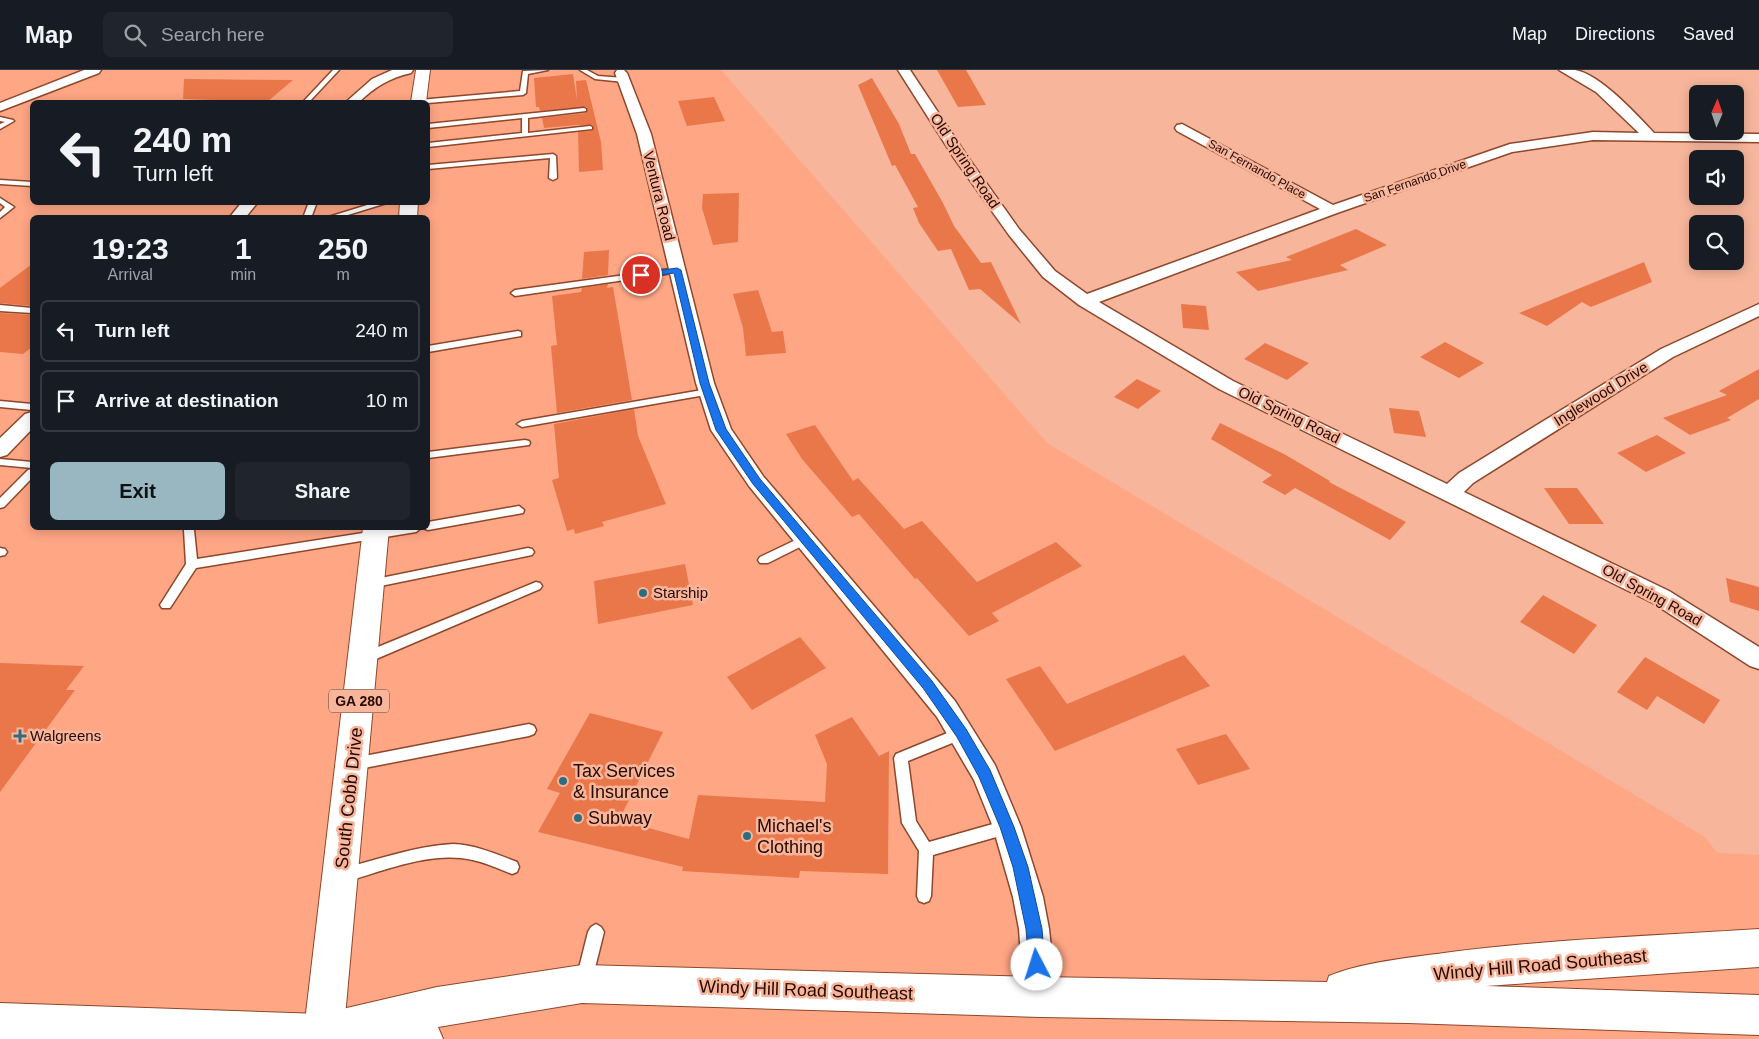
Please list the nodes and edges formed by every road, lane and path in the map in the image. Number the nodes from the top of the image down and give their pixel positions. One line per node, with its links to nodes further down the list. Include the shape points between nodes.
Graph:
1 (95, 70): 16 (street)
2 (336, 70): 11 (lane)
3 (407, 70): 12 (street, via 387,74 374,81)
4 (423, 70): 13 (main road)
5 (545, 70): 10 (lane, via 525,72)
6 (583, 70): 9 (lane, via 597,78)
7 (904, 70): 41 (street, Old Spring Road, via 1014,232 1049,274)
8 (1565, 70): 25 (street, via 1596,86 1619,103)
9 (622, 77): 39 (street, Ventura Road, via 644,134)
10 (523, 93): 14 (lane); 15 (lane)
11 (308, 100)
12 (354, 100)
13 (419, 100)
14 (430, 101)
15 (523, 102)
16 (0, 106)
17 (584, 110): 18 (lane)
18 (525, 116): 20 (lane); 24 (lane)
19 (0, 119): 21 (lane, via 11,121)
20 (430, 126)
21 (0, 127)
22 (590, 128): 24 (lane)
23 (1182, 128): 35 (street, San Fernando Place)
24 (526, 135): 27 (lane)
25 (1650, 136): 26 (street, San Fernando Drive); 35 (street, San Fernando Drive, via 1592,136 1510,148)
26 (1759, 138)
27 (430, 145)
28 (430, 166): 29 (lane, via 553,156)
29 (553, 178)
30 (0, 182): 31 (lane)
31 (30, 184)
32 (0, 200): 38 (lane, via 10,207)
33 (248, 205): 36 (street)
34 (376, 205): 37 (lane)
35 (1332, 210): 41 (street, San Fernando Drive)
36 (239, 215)
37 (339, 215)
38 (0, 216)
39 (677, 270): 40 (lane); 47 (street, Ventura Road)
40 (515, 292)
41 (1085, 301): 58 (street, Old Spring Road, via 1226,385)
42 (0, 308): 44 (lane)
43 (1759, 309): 58 (street, Inglewood Drive, via 1666,354 1466,478)
44 (30, 311)
45 (518, 334): 46 (lane)
46 (430, 349)
47 (708, 392): 51 (lane); 65 (street, Ventura Road, via 721,430 756,481)
48 (0, 404): 49 (lane)
49 (30, 407)
50 (30, 420): 53 (street)
51 (522, 424)
52 (526, 443): 54 (lane)
53 (0, 450)
54 (430, 455)
55 (0, 462): 56 (lane)
56 (30, 465)
57 (30, 474): 59 (lane)
58 (1451, 493): 73 (street, Old Spring Road, via 1661,597)
59 (0, 504)
60 (519, 510): 61 (lane)
61 (430, 526)
62 (189, 530): 68 (lane)
63 (389, 530): 64 (lane)
64 (376, 531): 68 (lane); 69 (main road, South Cobb Drive / GA 280)
65 (804, 540): 67 (lane); 75 (street, Ventura Road, via 927,684)
66 (528, 552): 69 (lane)
67 (764, 560)
68 (192, 564): 71 (lane)
69 (371, 584): 72 (main road, South Cobb Drive / GA 280)
70 (536, 586): 72 (lane)
71 (166, 605)
72 (363, 659): 76 (main road, South Cobb Drive / GA 280)
73 (1759, 659)
74 (530, 730): 76 (lane)
75 (962, 733): 77 (street, Ventura Road, via 985,774); 78 (lane, via 901,758 909,822)
76 (352, 764): 80 (main road, South Cobb Drive / GA 280)
77 (1007, 827): 78 (lane); 85 (street, Ventura Road, via 1028,897)
78 (926, 850): 81 (lane)
79 (512, 867): 80 (lane, via 454,851)
80 (342, 876): 89 (main road, South Cobb Drive / GA 280)
81 (924, 896)
82 (596, 932): 84 (lane)
83 (1759, 948): 86 (main road, Windy Hill Road Southeast, via 1507,964 1418,976)
84 (582, 984): 85 (main road, Windy Hill Road Southeast); 89 (main road, Windy Hill Road Southeast, via 437,1007)
85 (1040, 997): 86 (main road, Windy Hill Road Southeast)
86 (1293, 1000): 87 (main road, Windy Hill Road Southeast)
87 (1759, 1015)
88 (1, 1025): 89 (main road, Windy Hill Road Southeast)
89 (324, 1036): 90 (main road, Windy Hill Road Southeast)
90 (423, 1039)

